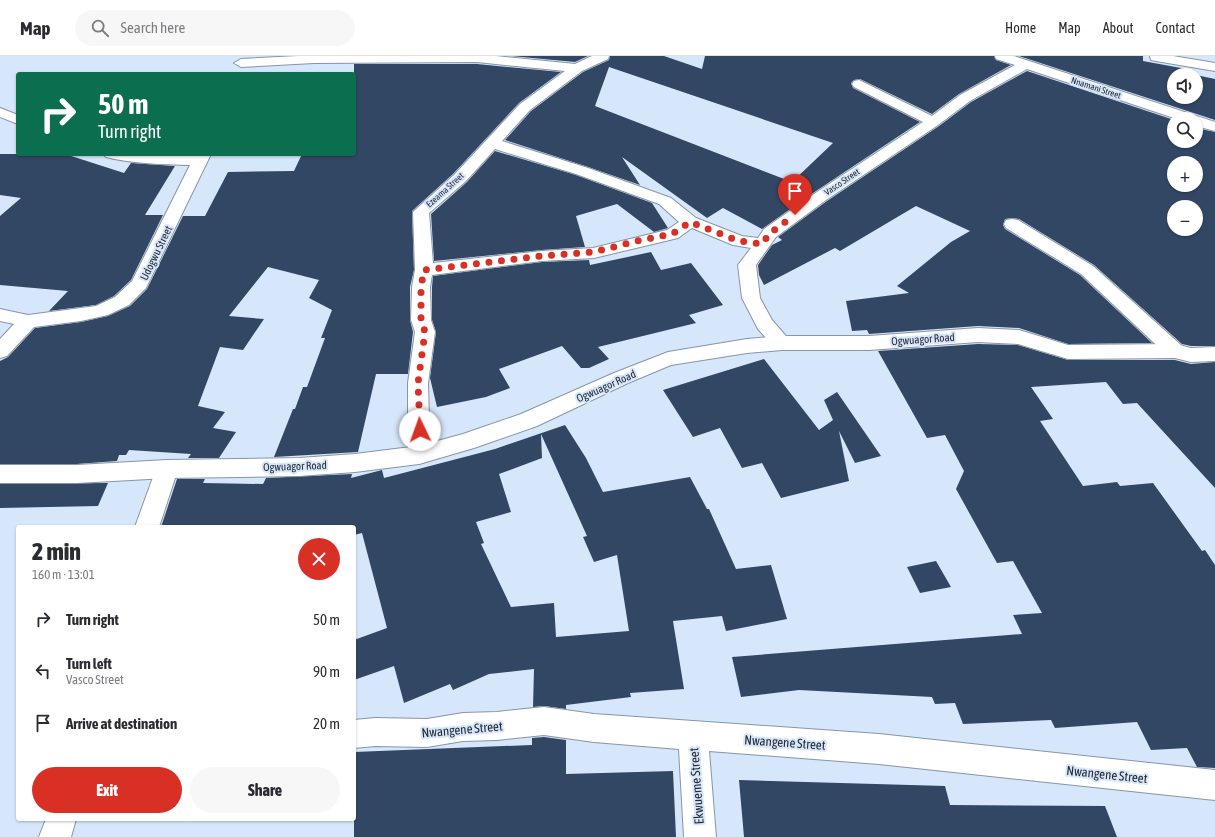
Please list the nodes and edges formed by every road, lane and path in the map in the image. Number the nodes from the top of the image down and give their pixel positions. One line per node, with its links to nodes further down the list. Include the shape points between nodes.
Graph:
1 (603, 56): 7 (street, Ezeama Street)
2 (1001, 56): 5 (street, Nnamani Street)
3 (1156, 57): 6 (street)
4 (240, 64): 7 (street, via 321,59 478,58)
5 (1024, 65): 10 (street, Nnamani Street); 12 (street, Vasco Street, via 965,98)
6 (1215, 67)
7 (577, 68): 15 (street, Ezeama Street, via 525,107)
8 (859, 84): 12 (street)
9 (0, 112): 11 (street)
10 (1169, 112)
11 (16, 119)
12 (933, 122): 20 (street, Vasco Street, via 820,197 770,233)
13 (1203, 123): 14 (street)
14 (1215, 127)
15 (491, 144): 18 (street, via 582,171 665,201); 21 (street, Ezeama Street, via 460,178 421,212)
16 (126, 156): 17 (street)
17 (201, 157): 23 (street, Udogwu Street, via 190,185 140,284 127,297 101,311)
18 (690, 222): 20 (street, via 739,241); 21 (street, via 672,234 594,252)
19 (1012, 224): 26 (street, via 1087,270)
20 (762, 244): 24 (street, Vasco Street, via 747,265 751,298 765,324)
21 (424, 270): 28 (street, Ezeama Street, via 421,320 425,332 418,383)
22 (0, 315): 23 (street, Udogwu Street)
23 (28, 321): 25 (street)
24 (782, 342): 26 (street, Ogwuagor Road, via 869,343 978,335 1019,337 1068,352); 28 (street, Ogwuagor Road, via 668,359 529,420)
25 (0, 351)
26 (1175, 351): 27 (street, Ogwuagor Road, via 1191,355)
27 (1215, 354)
28 (419, 455): 29 (street, Ogwuagor Road, via 347,464)
29 (167, 469): 30 (street, Ogwuagor Road, via 77,474); 31 (street)
30 (0, 474)
31 (148, 525)
32 (356, 734): 33 (street, Nwangene Street, via 427,733 463,727 544,721)
33 (693, 736): 34 (street, Nwangene Street, via 879,749); 37 (street, Ekwueme Street)
34 (1215, 785)
35 (60, 821): 36 (street)
36 (55, 837)
37 (700, 837)

